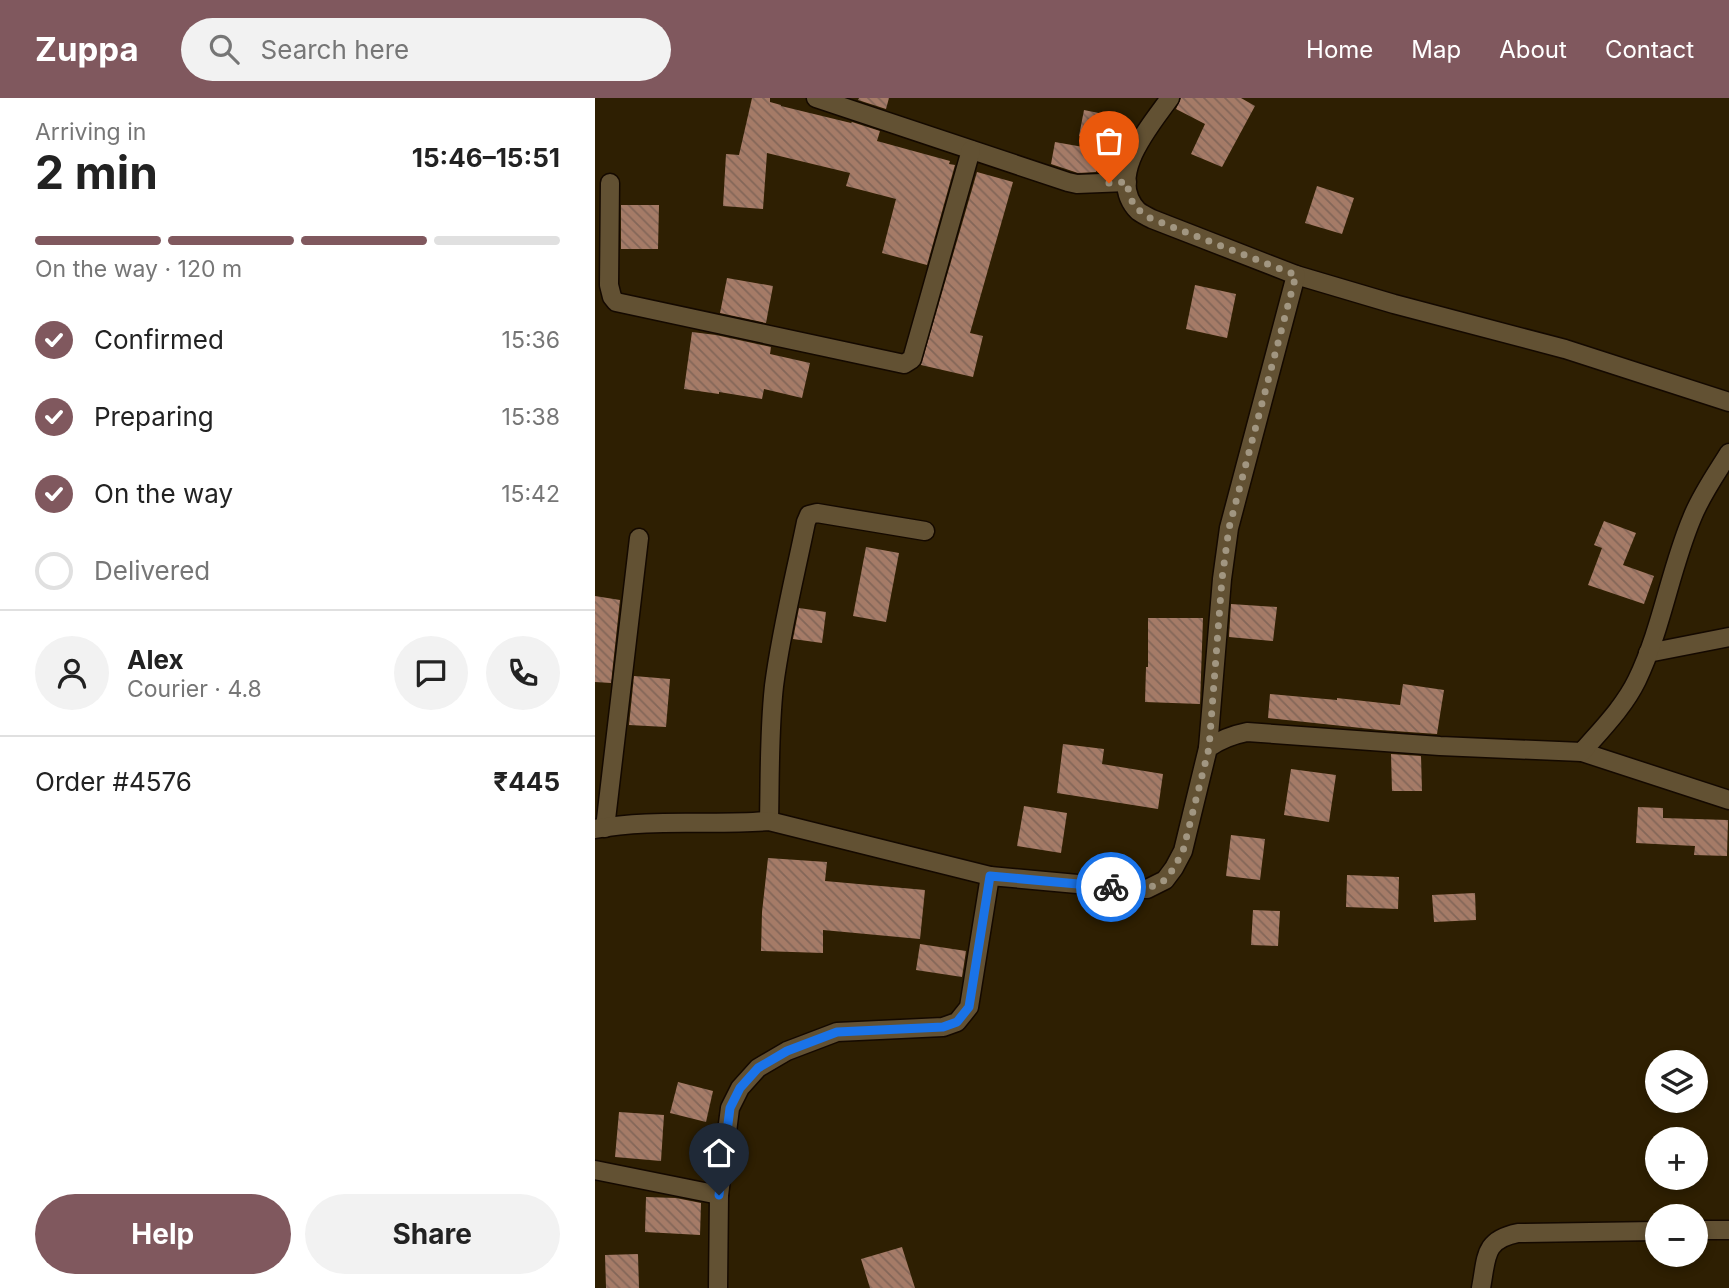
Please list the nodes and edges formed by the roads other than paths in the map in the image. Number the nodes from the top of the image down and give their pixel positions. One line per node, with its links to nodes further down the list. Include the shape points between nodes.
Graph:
1 (816, 98): 3 (street)
2 (1170, 98): 4 (street, via 1137,146)
3 (971, 150): 4 (street, via 1077,184); 5 (street, via 912,359 904,364 617,302 609,285)
4 (1127, 182): 6 (street, via 1130,198 1152,219)
5 (610, 183)
6 (1296, 275): 7 (street, via 1565,349); 13 (street, via 1229,528)
7 (1729, 402)
8 (1729, 453): 12 (street, via 1692,516)
9 (925, 531): 16 (street, via 809,515 774,686)
10 (639, 538): 17 (street)
11 (1729, 637): 12 (street)
12 (1648, 653): 14 (street, via 1624,700)
13 (1209, 748): 14 (street, via 1232,735 1247,733); 18 (street, via 1183,851 1165,880 1147,889 1132,889)
14 (1582, 752): 15 (street)
15 (1729, 800)
16 (769, 821): 17 (street, via 650,823); 18 (street)
17 (600, 829)
18 (990, 876): 20 (street, via 969,1007 957,1022 943,1027 837,1032 758,1068 730,1108)
19 (595, 1170): 20 (street)
20 (719, 1195): 24 (street)
21 (1708, 1230): 22 (street)
22 (1729, 1230)
23 (1645, 1231): 25 (street, via 1506,1236 1488,1250)
24 (718, 1288)
25 (1481, 1288)

